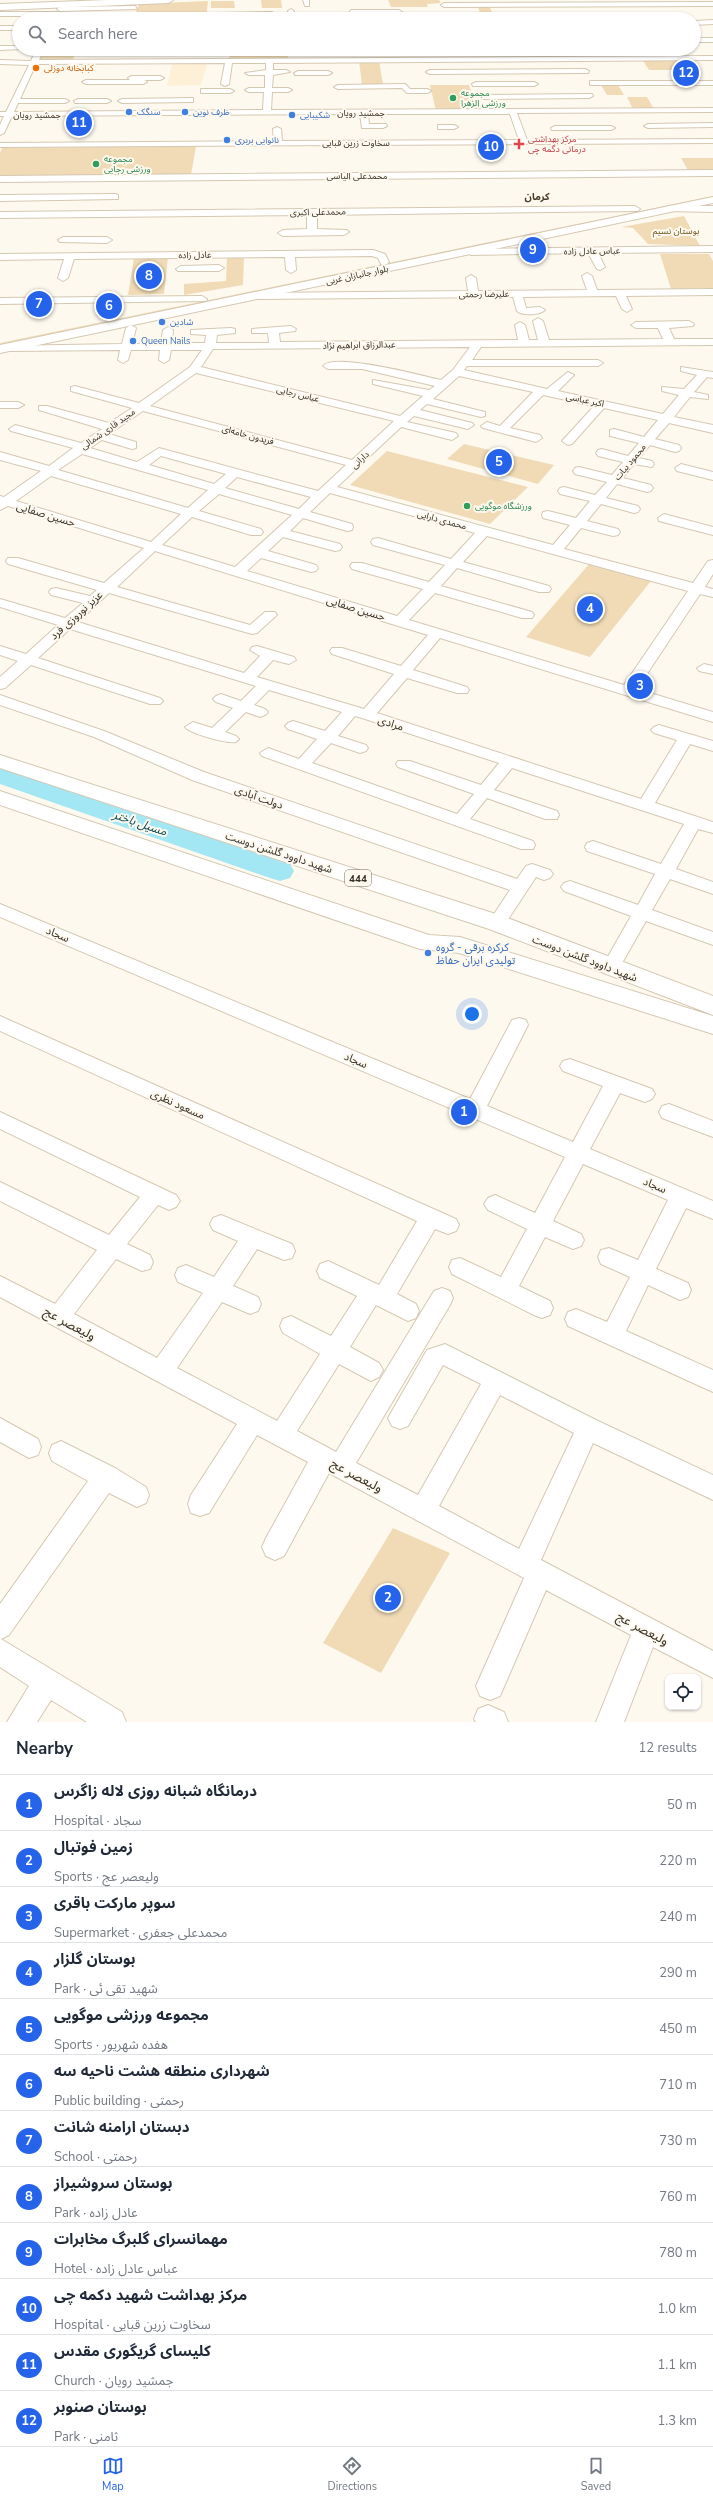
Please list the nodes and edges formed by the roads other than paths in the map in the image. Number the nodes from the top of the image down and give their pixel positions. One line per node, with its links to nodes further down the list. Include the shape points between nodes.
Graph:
1 (54, 0): 4 (main road)
2 (169, 0): 9 (main road)
3 (519, 2): 5 (street); 6 (street)
4 (0, 3)
5 (713, 4)
6 (444, 5)
7 (0, 7): 9 (main road)
8 (135, 8): 9 (street)
9 (59, 12)
10 (350, 12): 11 (street)
11 (365, 12): 12 (street)
12 (399, 12)
13 (0, 14): 14 (street)
14 (12, 14)
15 (0, 19): 16 (street)
16 (12, 20)
17 (713, 22): 18 (street)
18 (701, 23)
19 (0, 28): 20 (street)
20 (12, 28)
21 (713, 40): 22 (street)
22 (701, 41)
23 (0, 48): 24 (street)
24 (12, 48)
25 (37, 56): 47 (street)
26 (124, 56): 41 (street)
27 (185, 56): 44 (street)
28 (292, 56): 37 (street)
29 (307, 56): 38 (street)
30 (342, 56): 39 (street)
31 (365, 56): 40 (street)
32 (410, 56): 46 (street)
33 (713, 58): 35 (street)
34 (444, 59): 35 (street); 46 (street); 55 (street)
35 (523, 59): 56 (street)
36 (229, 60): 37 (street); 44 (street, via 213,58); 50 (street)
37 (270, 60): 52 (street)
38 (315, 60): 39 (street, via 325,57); 61 (street)
39 (342, 60): 40 (street, via 356,63)
40 (365, 60): 46 (street)
41 (123, 61): 42 (street); 48 (street)
42 (149, 61): 43 (street); 65 (street)
43 (170, 61): 44 (street); 49 (street)
44 (183, 61)
45 (0, 62): 47 (street)
46 (411, 63)
47 (33, 65): 48 (street); 48 (street, via 97,58); 95 (street)
48 (111, 72): 65 (street); 71 (street)
49 (167, 72)
50 (227, 72): 51 (street); 58 (street); 83 (street)
51 (237, 72)
52 (270, 72): 53 (street); 59 (street); 70 (street)
53 (286, 72)
54 (430, 72): 55 (street)
55 (448, 72): 56 (street); 67 (street)
56 (528, 72): 57 (street); 76 (street)
57 (585, 72)
58 (216, 73)
59 (248, 73)
60 (298, 73): 61 (street)
61 (314, 73): 62 (street); 74 (street)
62 (328, 73)
63 (130, 78): 65 (street)
64 (160, 78): 65 (street)
65 (144, 80): 100 (street)
66 (436, 80): 67 (street)
67 (450, 80): 68 (street)
68 (464, 80)
69 (252, 81): 70 (street)
70 (272, 81): 79 (street)
71 (86, 82)
72 (593, 83): 73 (street)
73 (713, 83)
74 (313, 84)
75 (476, 84): 76 (street)
76 (534, 84): 89 (street)
77 (338, 87): 82 (street, via 358,83 406,86 407,91)
78 (249, 90): 79 (street)
79 (268, 90): 80 (street); 92 (street)
80 (288, 90)
81 (204, 91): 98 (street)
82 (428, 91)
83 (234, 96): 98 (street, جمشید رویان); 98 (street); 108 (street, جمشید رویان)
84 (589, 96): 89 (street)
85 (80, 97): 86 (street)
86 (94, 97): 87 (street); 110 (street)
87 (108, 97)
88 (480, 97): 89 (street)
89 (540, 97): 102 (street)
90 (66, 98): 95 (street)
91 (190, 100): 100 (street)
92 (265, 100): 93 (street); 108 (street)
93 (279, 100)
94 (696, 100): 101 (street)
95 (13, 101): 109 (street)
96 (122, 101): 100 (street)
97 (315, 102): 111 (street)
98 (217, 104): 110 (street, جمشید رویان, via 115,117)
99 (349, 104): 106 (street)
100 (136, 105)
101 (703, 110): 102 (street, جمشید رویان); 112 (street, جمشید رویان)
102 (546, 111): 103 (street, جمشید رویان)
103 (513, 112): 107 (street, جمشید رویان, via 429,116); 129 (street)
104 (279, 113): 108 (street, جمشید رویان); 111 (street, جمشید رویان); 138 (street)
105 (340, 113): 106 (street, جمشید رویان); 111 (street, جمشید رویان); 114 (street)
106 (349, 113): 107 (street, جمشید رویان)
107 (364, 113): 116 (street, via 365,126)
108 (267, 114)
109 (4, 115): 110 (street, جمشید رویان); 115 (street)
110 (87, 115)
111 (314, 118): 113 (street)
112 (713, 118): 117 (street)
113 (328, 120)
114 (341, 123)
115 (4, 126)
116 (383, 126)
117 (648, 126)
118 (441, 127): 119 (street)
119 (454, 127)
120 (555, 128): 121 (street)
121 (583, 128): 122 (street); 131 (street)
122 (611, 128)
123 (60, 133): 140 (street)
124 (155, 133): 136 (street)
125 (249, 134): 137 (street)
126 (129, 135): 135 (street)
127 (82, 136): 141 (street)
128 (713, 141): 131 (street, سخاوت زرین قبایی)
129 (524, 142): 130 (street, سخاوت زرین قبایی); 134 (street, سخاوت زرین قبایی)
130 (542, 142): 131 (street, سخاوت زرین قبایی); 144 (street, via 549,151)
131 (590, 142)
132 (389, 143): 133 (street, سخاوت زرین قبایی); 138 (street, سخاوت زرین قبایی); 145 (street, via 391,152)
133 (406, 143): 134 (street, سخاوت زرین قبایی); 142 (street, via 408,151)
134 (438, 143): 143 (street, via 440,151)
135 (126, 144): 136 (street, سخاوت زرین قبایی); 141 (street, سخاوت زرین قبایی)
136 (153, 144): 137 (street, سخاوت زرین قبایی, via 224,147)
137 (249, 144): 138 (street, سخاوت زرین قبایی)
138 (278, 144)
139 (0, 145): 140 (street, سخاوت زرین قبایی)
140 (55, 145): 141 (street, سخاوت زرین قبایی)
141 (79, 145)
142 (417, 151)
143 (431, 151)
144 (567, 151)
145 (376, 152)
146 (417, 164): 153 (street)
147 (438, 164): 156 (street)
148 (388, 165): 155 (street)
149 (713, 173): 150 (street, محمدعلی الیاسی, via 582,178)
150 (489, 175): 156 (street, محمدعلی الیاسی); 157 (street)
151 (339, 176): 152 (street, محمدعلی الیاسی); 155 (street, محمدعلی الیاسی); 159 (street)
152 (151, 178): 154 (street, محمدعلی الیاسی); 158 (street, via 149,187)
153 (417, 178): 155 (street, محمدعلی الیاسی); 156 (street, محمدعلی الیاسی)
154 (0, 179)
155 (390, 180)
156 (441, 180)
157 (492, 184)
158 (140, 187)
159 (339, 188)
160 (713, 193): 169 (main road, بلوار جانبازان غربی)
161 (115, 197): 162 (street)
162 (0, 198)
163 (443, 199): 175 (street)
164 (369, 200): 177 (street)
165 (394, 200): 173 (street)
166 (419, 200): 174 (street)
167 (713, 200): 170 (main road, بلوار جانبازان غربی)
168 (139, 201): 179 (street)
169 (635, 209): 175 (street, محمدعلی اکبری); 198 (main road, بلوار جانبازان غربی)
170 (669, 209): 171 (street); 191 (main road, بلوار جانبازان غربی)
171 (696, 209): 172 (street); 181 (street)
172 (713, 209)
173 (396, 211): 174 (street, محمدعلی اکبری); 177 (street, محمدعلی اکبری)
174 (421, 211): 175 (street, محمدعلی اکبری)
175 (446, 211)
176 (312, 212): 177 (street, محمدعلی اکبری); 179 (street, محمدعلی اکبری); 183 (street)
177 (370, 212)
178 (93, 214): 179 (street, محمدعلی اکبری); 180 (street, محمدعلی اکبری); 187 (street)
179 (137, 214)
180 (4, 215): 182 (street)
181 (702, 221)
182 (4, 227)
183 (312, 232): 184 (street); 185 (street)
184 (344, 232)
185 (283, 233)
186 (63, 240): 187 (street)
187 (85, 240): 188 (street)
188 (107, 240)
189 (713, 249): 190 (street, عباس عادل زاده)
190 (592, 251): 191 (street, عباس عادل زاده); 201 (street)
191 (471, 252): 214 (main road, بلوار جانبازان غربی)
192 (272, 254): 193 (street, عادل زاده); 195 (street, عادل زاده); 199 (street)
193 (290, 254): 198 (street, عادل زاده, via 377,254 382,256); 205 (street)
194 (199, 255): 195 (street, عادل زاده); 196 (street, عادل زاده); 202 (street)
195 (241, 255): 200 (street)
196 (70, 256): 197 (street, عادل زاده); 207 (street)
197 (0, 257)
198 (384, 262): 215 (main road, بلوار جانبازان غربی)
199 (274, 266)
200 (240, 267)
201 (600, 267)
202 (197, 268): 203 (street); 204 (street)
203 (219, 268)
204 (181, 269)
205 (291, 270)
206 (586, 276): 210 (street)
207 (63, 278)
208 (471, 278): 212 (street)
209 (713, 292): 211 (street, علیرضا رحمتی)
210 (593, 293): 211 (street, علیرضا رحمتی); 213 (street, علیرضا رحمتی)
211 (620, 293): 218 (street)
212 (474, 294): 213 (street, علیرضا رحمتی); 214 (street, علیرضا رحمتی, via 378,290)
213 (517, 294): 219 (street, via 522,311)
214 (256, 296): 238 (main road, بلوار جانبازان غربی)
215 (202, 299): 216 (street); 238 (main road, بلوار جانبازان غربی)
216 (54, 300): 217 (street); 220 (street)
217 (0, 301)
218 (627, 309)
219 (540, 310)
220 (51, 313)
221 (538, 322): 235 (street)
222 (520, 325): 237 (street)
223 (636, 325): 224 (street)
224 (662, 325): 233 (street); 234 (street, via 693,324)
225 (131, 328): 241 (street)
226 (168, 330): 242 (street)
227 (273, 330): 228 (street); 230 (street); 240 (street)
228 (291, 330)
229 (231, 331): 232 (street)
230 (256, 331)
231 (194, 332): 232 (street)
232 (212, 332): 239 (street)
233 (670, 342): 234 (street, عبدالرزاق ابراهیم نژاد); 235 (street, عبدالرزاق ابراهیم نژاد)
234 (710, 342)
235 (544, 343): 237 (street, عبدالرزاق ابراهیم نژاد)
236 (478, 344): 237 (street, عبدالرزاق ابراهیم نژاد); 240 (street, عبدالرزاق ابراهیم نژاد); 247 (street, دارانی)
237 (524, 344)
238 (2, 346): 241 (street, عبدالرزاق ابراهیم نژاد)
239 (210, 346): 240 (street, عبدالرزاق ابراهیم نژاد); 242 (street, عبدالرزاق ابراهیم نژاد); 248 (street, مجید قاری شمالی)
240 (275, 346)
241 (126, 347): 242 (street, عبدالرزاق ابراهیم نژاد); 243 (street)
242 (165, 347): 244 (street)
243 (123, 360)
244 (164, 360)
245 (598, 363): 247 (street)
246 (328, 366): 253 (street, via 362,366 414,373)
247 (461, 368): 253 (street, دارانی); 256 (street, اکبر عباسی)
248 (194, 369): 263 (street, مجید قاری شمالی); 268 (street, عباس رجایی)
249 (685, 369): 250 (street)
250 (709, 374): 257 (street, محمود بیات)
251 (568, 375): 256 (street)
252 (377, 382): 258 (street)
253 (443, 384): 258 (street, دارانی)
254 (75, 389): 263 (street, فریدون خامه‌ای)
255 (666, 389): 257 (street)
256 (545, 391): 260 (street, اکبر عباسی); 273 (street)
257 (688, 393): 259 (street); 267 (street, محمود بیات)
258 (428, 397): 265 (street, دارانی); 266 (street)
259 (704, 397)
260 (602, 404): 267 (street, اکبر عباسی); 279 (street)
261 (0, 405): 262 (street)
262 (18, 405)
263 (141, 406): 271 (street, مجید قاری شمالی); 287 (street, فریدون خامه‌ای)
264 (43, 408): 271 (street)
265 (412, 412): 268 (street, دارانی); 269 (street)
266 (481, 414)
267 (666, 418): 274 (street, اکبر عباسی); 280 (street, محمود بیات)
268 (400, 422): 277 (street, عباس رجایی); 287 (street, دارانی)
269 (468, 425)
270 (487, 426): 273 (street)
271 (109, 427): 276 (street, مجید قاری شمالی)
272 (15, 429): 282 (street)
273 (502, 430): 278 (street)
274 (713, 430)
275 (614, 433): 280 (street)
276 (99, 435): 281 (street); 282 (street, مجید قاری شمالی)
277 (452, 436)
278 (536, 438)
279 (568, 441)
280 (648, 441): 283 (street); 286 (street, محمود بیات)
281 (132, 445)
282 (80, 448): 289 (street); 291 (street, مجید قاری شمالی)
283 (675, 448)
284 (602, 453): 286 (street)
285 (0, 456): 291 (street)
286 (631, 460): 288 (street); 295 (street, محمود بیات)
287 (355, 464): 299 (street, دارانی)
288 (648, 464)
289 (140, 466): 293 (street, محمدی دارایی, via 159,452); 296 (street)
290 (681, 468): 294 (street)
291 (48, 471): 301 (street, مجید قاری شمالی); 303 (street)
292 (579, 471): 295 (street)
293 (234, 473): 296 (street, عزیز نوروزی فرد); 299 (street, محمدی دارایی)
294 (713, 476)
295 (615, 480): 297 (street); 300 (street, محمود بیات)
296 (216, 488): 303 (street, عزیز نوروزی فرد); 304 (street)
297 (647, 488)
298 (564, 491): 300 (street)
299 (325, 493): 304 (street, دارانی); 309 (street, محمدی دارایی)
300 (598, 500): 302 (street); 307 (street, محمود بیات)
301 (2, 503): 315 (street, حسین صفایی)
302 (634, 508)
303 (190, 512): 311 (street); 315 (street, عزیز نوروزی فرد)
304 (301, 514): 308 (street); 313 (street, دارانی)
305 (548, 515): 307 (street)
306 (664, 518): 310 (street)
307 (578, 523): 312 (street); 317 (street, محمود بیات)
308 (347, 527)
309 (484, 531): 317 (street, محمدی دارایی); 320 (street)
310 (713, 531)
311 (256, 532)
312 (613, 532)
313 (281, 533): 316 (street); 318 (street, دارانی)
314 (378, 542): 320 (street)
315 (152, 546): 324 (street, حسین صفایی); 325 (street, عزیز نوروزی فرد)
316 (335, 547)
317 (555, 551): 328 (street, محمدی دارایی)
318 (259, 553): 323 (street); 324 (street, دارانی)
319 (13, 561): 325 (street)
320 (454, 564): 326 (street); 327 (street)
321 (713, 564): 328 (street)
322 (357, 566): 326 (street)
323 (311, 568)
324 (238, 572): 335 (street, حسین صفایی)
325 (108, 587): 331 (street, عزیز نوروزی فرد); 333 (street, via 252,630)
326 (431, 588): 334 (street); 335 (street)
327 (544, 589)
328 (697, 589): 330 (street, محمدی دارایی); 347 (street)
329 (56, 592): 331 (street)
330 (713, 594)
331 (92, 601): 336 (street, عزیز نوروزی فرد)
332 (0, 603): 336 (street, مرادی)
333 (270, 614)
334 (527, 615)
335 (400, 622): 337 (street, حسین صفایی)
336 (67, 624): 340 (street, عزیز نوروزی فرد); 343 (street, مرادی)
337 (437, 633): 342 (street); 347 (street, حسین صفایی)
338 (0, 650): 340 (street)
339 (337, 651): 342 (street)
340 (29, 658): 344 (street, عزیز نوروزی فرد); 350 (street)
341 (289, 660): 343 (street, via 264,652)
342 (405, 671): 346 (street); 354 (street)
343 (246, 678): 345 (street, مرادی)
344 (0, 684)
345 (267, 684): 351 (street); 354 (street, مرادی)
346 (462, 690)
347 (628, 691): 353 (street, حسین صفایی)
348 (221, 699): 351 (street)
349 (0, 700): 380 (street, دولت آبادی, via 100,734 198,776)
350 (155, 701)
351 (244, 706): 352 (street); 358 (street)
352 (260, 712)
353 (711, 712)
354 (360, 713): 359 (street); 366 (street, مرادی)
355 (293, 726): 359 (street)
356 (193, 727): 358 (street)
357 (658, 730): 360 (street)
358 (214, 734): 361 (street)
359 (328, 737): 363 (street); 368 (street)
360 (686, 738): 362 (street); 371 (street)
361 (231, 739)
362 (713, 746)
363 (360, 748)
364 (268, 753): 368 (street)
365 (0, 761): 385 (main road, شهید داوود گلشن دوست / 444)
366 (509, 761): 369 (street); 371 (street, مرادی)
367 (404, 764): 369 (street)
368 (302, 765): 373 (street)
369 (484, 791): 372 (street); 373 (street)
370 (0, 798): 387 (main road, شهید داوود گلشن دوست)
371 (645, 806): 374 (street, مرادی)
372 (551, 815)
373 (460, 820): 376 (street)
374 (694, 822): 375 (street, مرادی); 378 (street)
375 (713, 828)
376 (527, 845)
377 (593, 847): 378 (street)
378 (665, 872): 382 (street); 384 (street)
379 (544, 874): 380 (street, via 532,870)
380 (521, 887): 385 (street)
381 (570, 887): 384 (street)
382 (713, 888)
383 (0, 910): 398 (street, سجاد)
384 (642, 914): 386 (street); 388 (street)
385 (497, 923): 388 (main road); 390 (main road, شهید داوود گلشن دوست / 444)
386 (713, 939)
387 (428, 943): 393 (main road, شهید داوود گلشن دوست, via 460,945); 394 (main road, via 451,954)
388 (615, 960): 389 (main road)
389 (713, 992)
390 (713, 1006)
391 (0, 1024): 423 (street, مسعود نظری, via 439,1221)
392 (519, 1025): 398 (street)
393 (713, 1025)
394 (713, 1038)
395 (570, 1066): 396 (street)
396 (615, 1083): 397 (street); 402 (street)
397 (644, 1094)
398 (475, 1109): 402 (street, سجاد)
399 (669, 1112): 401 (street)
400 (0, 1120): 411 (street, via 161,1197)
401 (713, 1129)
402 (577, 1152): 404 (street, سجاد); 408 (street)
403 (0, 1190): 411 (street)
404 (681, 1196): 406 (street, سجاد); 417 (street)
405 (495, 1204): 408 (street)
406 (713, 1210)
407 (221, 1224): 409 (street)
408 (539, 1225): 410 (street); 422 (street)
409 (253, 1238): 412 (street); 420 (street)
410 (573, 1240)
411 (113, 1246): 414 (street); 428 (street)
412 (284, 1251)
413 (609, 1257): 417 (street)
414 (142, 1262)
415 (460, 1267): 422 (street)
416 (328, 1271): 423 (street)
417 (643, 1273): 421 (street); 431 (street)
418 (186, 1275): 420 (street)
419 (0, 1286): 428 (street, ولیعصر عج)
420 (218, 1289): 425 (street); 434 (street)
421 (680, 1290)
422 (505, 1291): 426 (street)
423 (378, 1295): 427 (street); 432 (street)
424 (442, 1298): 444 (street)
425 (250, 1304)
426 (542, 1308)
427 (408, 1311)
428 (58, 1317): 434 (street, ولیعصر عج)
429 (576, 1319): 431 (street)
430 (291, 1326): 432 (street)
431 (612, 1335): 436 (street)
432 (335, 1350): 433 (street); 441 (street)
433 (371, 1370)
434 (161, 1372): 438 (street, ولیعصر عج)
435 (496, 1380): 437 (street, via 445,1354 439,1354); 439 (street); 449 (street)
436 (713, 1381)
437 (400, 1418)
438 (253, 1420): 441 (street, ولیعصر عج); 448 (street)
439 (588, 1428): 446 (street); 451 (street)
440 (0, 1429): 442 (street)
441 (281, 1435): 444 (street, ولیعصر عج)
442 (29, 1447)
443 (61, 1453): 445 (street)
444 (332, 1462): 449 (street, ولیعصر عج); 450 (street)
445 (106, 1476): 447 (street); 452 (street)
446 (713, 1488)
447 (137, 1495)
448 (200, 1504)
449 (423, 1511): 451 (street, ولیعصر عج)
450 (275, 1548)
451 (532, 1569): 453 (street, ولیعصر عج); 457 (street)
452 (0, 1626)
453 (646, 1630): 455 (street, ولیعصر عج); 460 (street)
454 (0, 1652): 456 (street)
455 (713, 1665)
456 (47, 1682): 458 (street); 459 (street)
457 (490, 1686)
458 (21, 1722)
459 (112, 1722)
460 (610, 1722)

